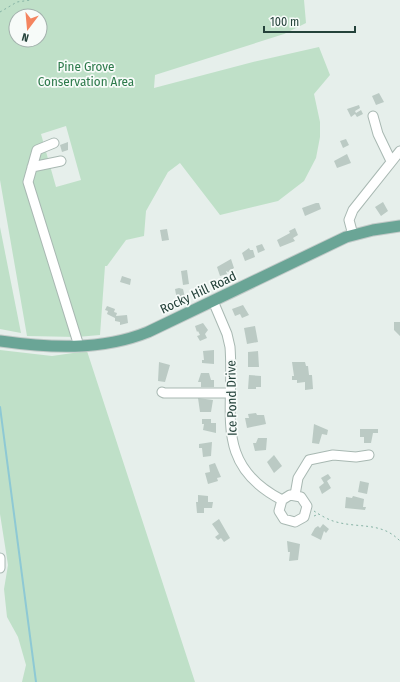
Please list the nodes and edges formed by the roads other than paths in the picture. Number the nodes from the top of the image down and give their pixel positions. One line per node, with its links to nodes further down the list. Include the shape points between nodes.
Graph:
1 (373, 116): 3 (street, via 378,134)
2 (54, 143): 5 (street, via 37,150)
3 (393, 156): 7 (street, via 353,210 348,220)
4 (61, 161): 5 (street)
5 (32, 167): 10 (street, via 28,182)
6 (400, 226): 7 (main road, Rocky Hill Road)
7 (353, 235): 8 (main road, Rocky Hill Road)
8 (213, 301): 10 (main road, Rocky Hill Road, via 139,336 110,343); 12 (street, Ice Pond Drive, via 230,347)
9 (0, 341): 10 (main road, Rocky Hill Road)
10 (79, 346)
11 (162, 392): 12 (street)
12 (231, 393): 15 (street, Ice Pond Drive, via 232,440 240,464 256,484)
13 (369, 455): 14 (street, via 333,455 309,460 298,478)
14 (295, 495): 15 (street); 15 (street, via 302,498 307,506 303,518 297,522 284,519 279,506)
15 (282, 500)
16 (0, 558): 17 (street)
17 (0, 568)

